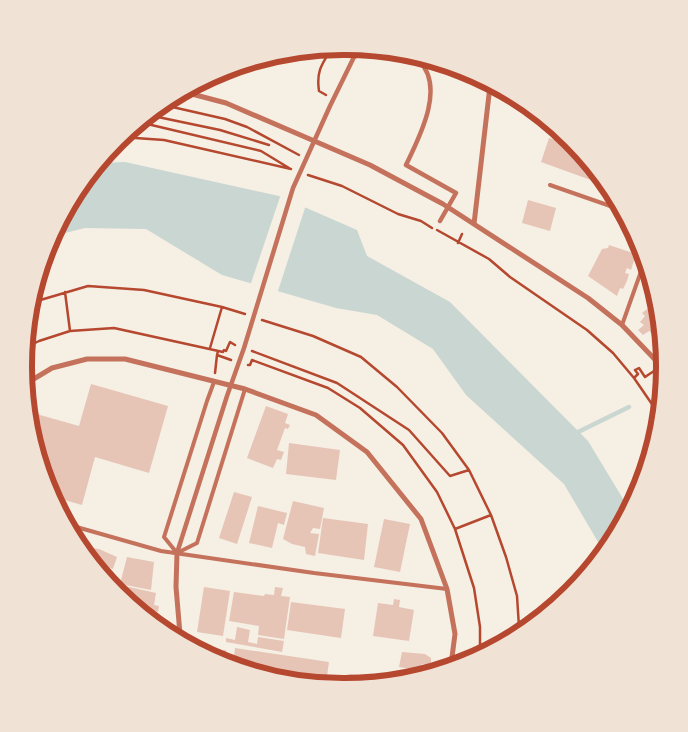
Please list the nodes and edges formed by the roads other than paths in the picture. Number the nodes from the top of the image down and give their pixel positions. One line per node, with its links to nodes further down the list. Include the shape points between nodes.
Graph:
1 (358, 55): 17 (street, via 333,99 293,188)
2 (422, 64): 6 (street, via 429,76 429,112 406,165 456,193)
3 (489, 91): 9 (street)
4 (192, 94): 6 (street, via 226,103 370,165)
5 (550, 185): 7 (lane)
6 (448, 207): 8 (street); 9 (street)
7 (612, 207)
8 (440, 221)
9 (474, 224): 11 (street, via 588,298)
10 (641, 272): 11 (lane)
11 (622, 325): 12 (street)
12 (656, 360)
13 (33, 380): 14 (street, via 52,368 87,359 125,359)
14 (214, 382): 15 (street); 17 (lane, via 164,537)
15 (244, 389): 17 (lane, via 197,543); 18 (street, via 316,415 368,452 421,519)
16 (77, 527): 17 (lane)
17 (177, 553): 18 (lane); 19 (street)
18 (447, 589): 20 (street, via 455,634)
19 (180, 631)
20 (452, 658)

